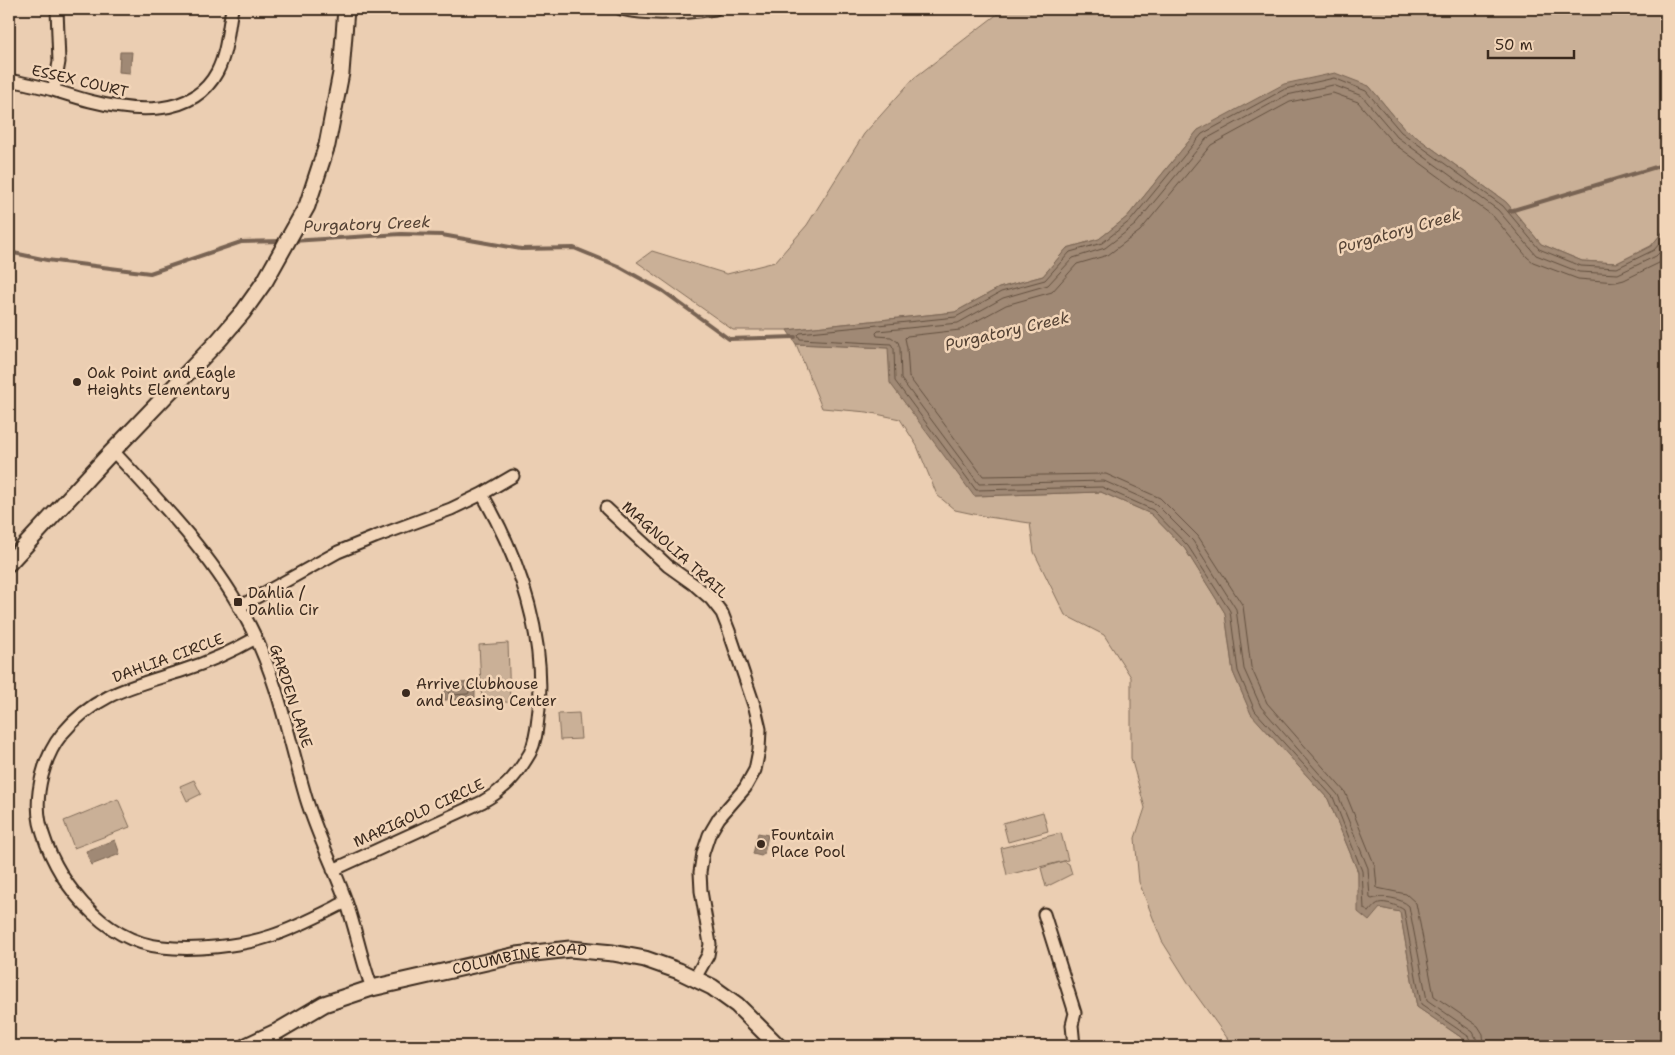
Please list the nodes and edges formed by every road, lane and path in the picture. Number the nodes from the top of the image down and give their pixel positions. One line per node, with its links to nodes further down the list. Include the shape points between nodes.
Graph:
1 (57, 9): 7 (street, via 59,62)
2 (232, 9): 7 (street, ESSEX COURT, via 218,71 205,88 188,101 158,109 130,108 90,102)
3 (346, 9): 8 (street, via 341,73 327,145 307,206 275,265 243,312)
4 (621, 9): 5 (street, via 676,13)
5 (715, 9)
6 (9, 80): 7 (street, ESSEX COURT)
7 (54, 90)
8 (112, 451): 12 (street); 13 (street, GARDEN LANE, via 177,520)
9 (513, 476): 10 (street)
10 (482, 494): 13 (street, via 338,552); 15 (street, MARIGOLD CIRCLE, via 521,574 533,618 541,684 537,732 530,753 502,789 482,802)
11 (606, 508): 18 (street, MAGNOLIA TRAIL, via 668,566 711,599 722,613 760,729 755,770 745,788 719,818 703,853 701,891 710,944)
12 (9, 563)
13 (240, 606): 14 (street, GARDEN LANE)
14 (256, 638): 15 (street, GARDEN LANE, via 280,703 320,840); 16 (street, DAHLIA CIRCLE, via 213,660 131,686 106,697 83,714 62,734 50,753 38,800 44,835 71,888 88,908 106,925 131,939 160,947 242,944 272,936)
15 (333, 870): 16 (street, GARDEN LANE)
16 (346, 902): 19 (street, GARDEN LANE)
17 (1044, 914): 22 (street, via 1074,1013)
18 (695, 978): 19 (street, COLUMBINE ROAD, via 645,959 613,952 570,949 517,955); 21 (street, COLUMBINE ROAD, via 737,1005)
19 (372, 988): 20 (street, COLUMBINE ROAD, via 324,1004)
20 (246, 1046)
21 (778, 1046)
22 (1074, 1046)

